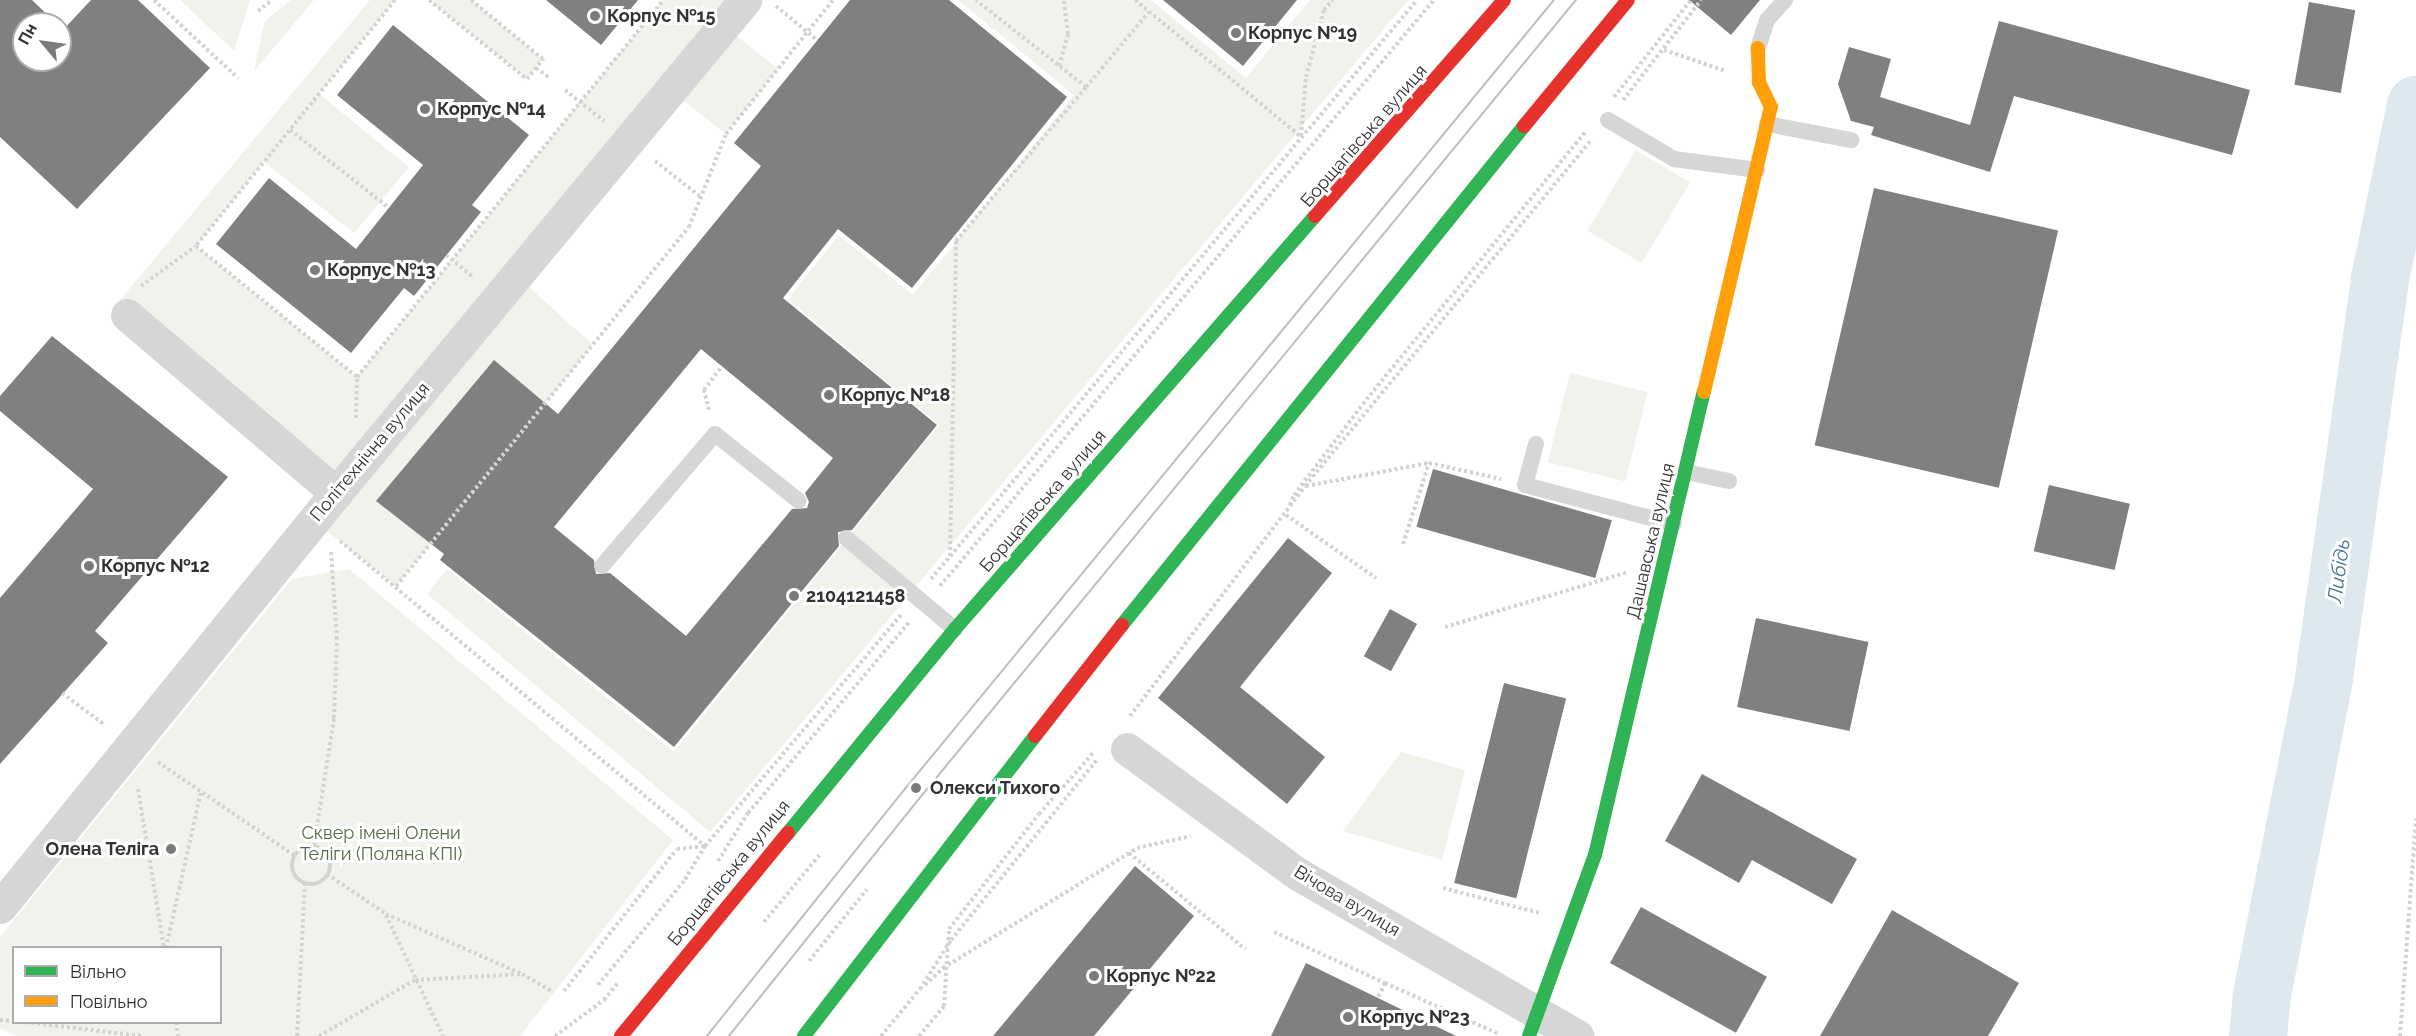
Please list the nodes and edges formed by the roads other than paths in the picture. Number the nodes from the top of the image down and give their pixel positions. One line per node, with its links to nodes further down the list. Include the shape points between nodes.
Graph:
1 (745, 0): 14 (street, Політехнічна вулиця)
2 (1504, 0): 19 (main road, Борщагівська вулиця)
3 (1628, 0): 24 (main road, via 1425,245 1083,674)
4 (1785, 0): 5 (lane, via 1767,20)
5 (1758, 48): 7 (main road, Дашавська вулиця, via 1758,82 1772,107)
6 (1603, 116): 9 (lane, via 1674,159)
7 (1767, 124): 8 (lane); 9 (main road, Дашавська вулиця)
8 (1851, 140)
9 (1757, 170): 12 (main road, Дашавська вулиця)
10 (130, 303): 14 (street)
11 (1536, 444): 16 (lane, via 1525,484)
12 (1686, 472): 13 (lane); 16 (main road, Дашавська вулиця)
13 (1729, 481)
14 (336, 494): 21 (street, Політехнічна вулиця, via 322,527 131,744)
15 (799, 501): 18 (lane, via 715,434)
16 (1674, 524): 22 (main road, Дашавська вулиця, via 1595,855)
17 (846, 538): 19 (lane)
18 (602, 566)
19 (955, 629): 23 (main road, Борщагівська вулиця)
20 (1114, 742): 22 (street, Вічова вулиця, via 1298,874)
21 (0, 907)
22 (1534, 1025): 25 (street, Вічова вулиця)
23 (621, 1036)
24 (804, 1036)
25 (1578, 1036)

